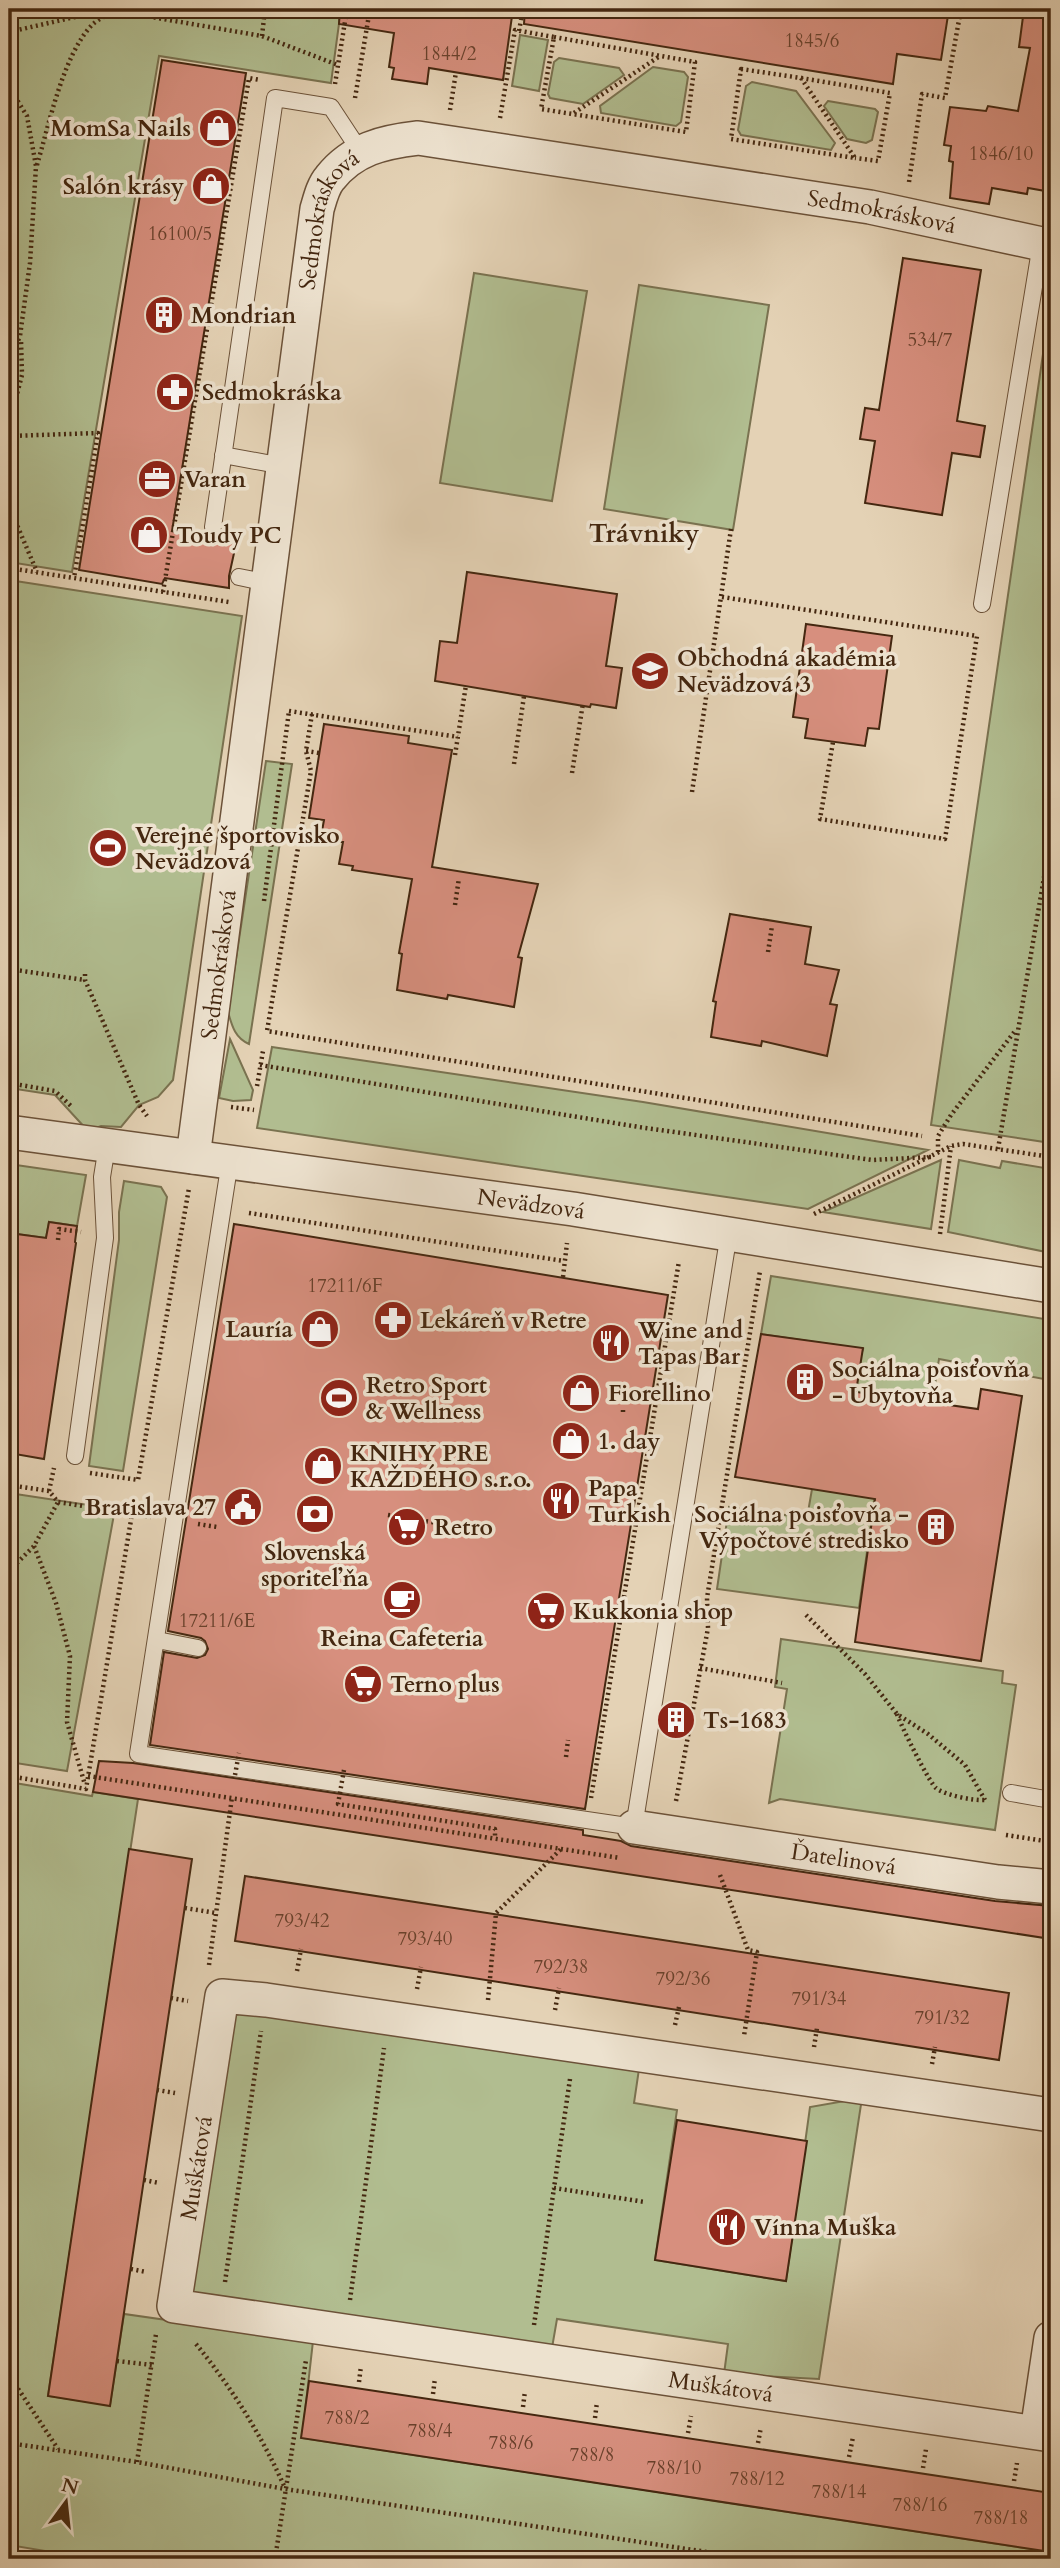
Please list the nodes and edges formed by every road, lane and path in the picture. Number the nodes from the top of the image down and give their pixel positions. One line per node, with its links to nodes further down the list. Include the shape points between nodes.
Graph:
1 (105, 9): 8 (path); 10 (path)
2 (125, 9): 8 (path)
3 (265, 9): 11 (path)
4 (348, 9): 14 (path)
5 (370, 9): 19 (path, via 354,108)
6 (523, 9): 9 (path)
7 (961, 9): 26 (path, via 945,98 922,94)
8 (114, 12): 11 (path); 25 (path, via 93,24 74,49)
9 (519, 31): 12 (path); 22 (path, via 515,30)
10 (9, 32)
11 (262, 36): 14 (path)
12 (554, 37): 13 (path); 21 (path, via 541,109)
13 (660, 56): 21 (path); 21 (path, via 695,62 685,132)
14 (338, 65): 19 (path)
15 (456, 72): 20 (path)
16 (249, 78): 41 (path)
17 (801, 78): 24 (path); 24 (path, via 890,93 878,161); 24 (path, via 741,69 731,139)
18 (9, 87): 25 (path, via 27,116)
19 (331, 107): 23 (lane); 32 (lane, via 275,98)
20 (450, 113)
21 (574, 114)
22 (499, 122)
23 (360, 151): 26 (street, Sedmokrásková, via 418,138); 33 (street, Sedmokrásková, via 328,179 317,209)
24 (855, 158)
25 (36, 166): 28 (path)
26 (904, 214): 27 (street, Sedmokrásková)
27 (1046, 245): 43 (lane)
28 (20, 336): 29 (path); 30 (path, via 22,375)
29 (9, 362)
30 (9, 425)
31 (9, 436): 39 (path, via 98,433)
32 (223, 454): 33 (lane); 35 (lane)
33 (283, 466): 40 (street, Sedmokrásková)
34 (9, 483): 38 (path, via 17,525)
35 (213, 527)
36 (731, 529): 42 (path)
37 (9, 568): 38 (path)
38 (37, 572): 39 (path)
39 (74, 578): 41 (path)
40 (258, 589): 41 (path); 47 (street, Sedmokrásková)
41 (163, 592)
42 (722, 597): 50 (path, via 977,636 946,839 820,819); 56 (path)
43 (982, 604)
44 (466, 685): 49 (path)
45 (524, 696): 54 (path)
46 (583, 703): 55 (path)
47 (252, 707): 48 (path); 77 (street, Sedmokrásková)
48 (312, 714): 49 (path); 51 (path)
49 (458, 737): 53 (path)
50 (833, 742)
51 (306, 751): 52 (path); 69 (path, via 311,771 267,1031)
52 (319, 753)
53 (455, 755)
54 (514, 764)
55 (572, 773)
56 (692, 792)
57 (1051, 836): 63 (path)
58 (459, 878): 59 (path)
59 (454, 905)
60 (772, 926): 61 (path)
61 (768, 952)
62 (9, 969): 67 (path, via 85,977 139,1105)
63 (1017, 1030): 72 (path); 73 (path, via 951,1115 938,1136)
64 (263, 1051): 65 (path)
65 (260, 1065): 66 (path); 74 (path, via 872,1160)
66 (257, 1086)
67 (155, 1124)
68 (9, 1132): 70 (street, Nevädzová)
69 (922, 1136)
70 (107, 1146): 77 (street, Nevädzová); 90 (lane, via 102,1177 105,1238)
71 (951, 1146): 72 (path); 73 (path); 82 (path)
72 (998, 1149): 75 (path)
73 (938, 1152): 74 (path)
74 (931, 1157): 79 (path)
75 (1051, 1157)
76 (230, 1161): 77 (street, Nevädzová); 80 (street, Nevädzová); 101 (lane)
77 (192, 1169): 88 (path)
78 (249, 1213): 84 (path)
79 (805, 1218)
80 (729, 1233): 87 (street, Nevädzová); 121 (lane)
81 (568, 1238): 84 (path)
82 (939, 1238)
83 (680, 1256): 117 (path, via 591,1800)
84 (565, 1261): 86 (path)
85 (760, 1268): 103 (path)
86 (563, 1277)
87 (1051, 1286)
88 (163, 1336): 89 (path); 92 (path)
89 (174, 1339)
90 (75, 1455)
91 (53, 1468): 94 (path)
92 (138, 1480)
93 (9, 1485): 94 (path)
94 (49, 1491): 95 (path)
95 (58, 1502): 98 (path); 114 (path, via 132,1514)
96 (388, 1515): 97 (path)
97 (468, 1528)
98 (34, 1546): 99 (path); 115 (path, via 70,1657 67,1722)
99 (9, 1572)
100 (806, 1615): 107 (path, via 866,1674)
101 (157, 1640): 102 (lane); 121 (lane, via 138,1754)
102 (198, 1648)
103 (700, 1668): 104 (path); 122 (path)
104 (750, 1677): 105 (path); 106 (path)
105 (782, 1683)
106 (749, 1684)
107 (897, 1714): 118 (path, via 965,1765); 118 (path, via 936,1788)
108 (568, 1740): 110 (path)
109 (239, 1753): 112 (path, bridge)
110 (566, 1757)
111 (344, 1770): 124 (path, bridge, via 338,1804 495,1829)
112 (235, 1775)
113 (9, 1776): 115 (path)
114 (88, 1776): 115 (path); 129 (path, via 232,1797 216,1913)
115 (86, 1789)
116 (1011, 1793): 119 (lane)
117 (586, 1799)
118 (985, 1800): 120 (path)
119 (1051, 1800)
120 (992, 1807)
121 (634, 1827): 122 (street, Ďatelinová)
122 (671, 1833): 128 (street, Ďatelinová)
123 (1006, 1835): 125 (path)
124 (495, 1838)
125 (1051, 1842)
126 (561, 1849): 131 (path, via 496,1913)
127 (720, 1874): 133 (path, via 748,1950 757,1952)
128 (1051, 1887)
129 (185, 1908)
130 (265, 2000): 132 (street, Muškátová); 138 (path); 138 (street, Muškátová, via 222,1996 174,2306)
131 (487, 2002)
132 (388, 2018): 134 (street, Muškátová); 140 (path)
133 (743, 2041)
134 (575, 2044): 135 (street, Muškátová); 136 (path)
135 (1051, 2115)
136 (554, 2188): 137 (path); 144 (path)
137 (645, 2202)
138 (220, 2314): 140 (street, Muškátová)
139 (156, 2332): 146 (path)
140 (346, 2332): 144 (street, Muškátová)
141 (189, 2335): 152 (path, via 270,2452)
142 (1051, 2339): 148 (street, Muškátová)
143 (307, 2356): 152 (path)
144 (529, 2358): 148 (street, Muškátová)
145 (117, 2361): 146 (path)
146 (152, 2365): 151 (path)
147 (9, 2375): 150 (path)
148 (1044, 2434)
149 (9, 2443): 150 (path)
150 (58, 2450): 151 (path)
151 (137, 2462): 152 (path)
152 (285, 2489): 153 (path); 154 (path)
153 (275, 2559)
154 (754, 2559)

